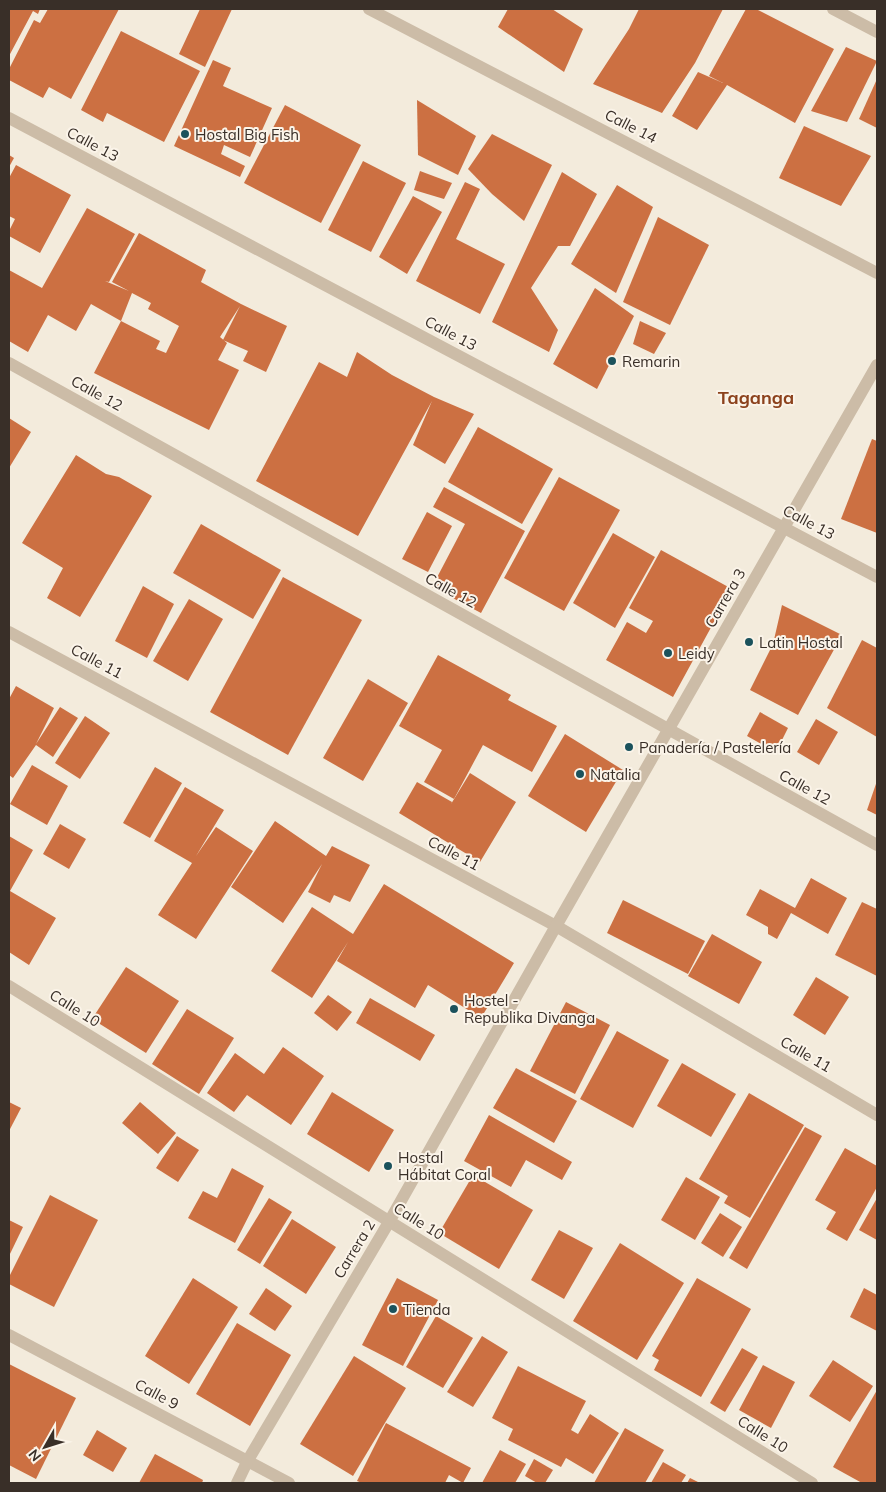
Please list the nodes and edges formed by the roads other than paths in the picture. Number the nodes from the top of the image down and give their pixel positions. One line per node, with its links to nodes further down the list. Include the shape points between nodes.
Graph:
1 (369, 9): 5 (street, Calle 14)
2 (834, 9): 3 (street)
3 (877, 32)
4 (9, 118): 8 (street, Calle 13)
5 (877, 273)
6 (9, 363): 11 (street, Calle 12)
7 (877, 365): 8 (street, Carrera 3)
8 (784, 528): 9 (street, Calle 13); 11 (street, Carrera 3)
9 (877, 577)
10 (9, 632): 13 (street, Calle 11)
11 (668, 730): 12 (street, Calle 12); 13 (street, Carrera 3)
12 (877, 845)
13 (556, 926): 15 (street, Calle 11); 16 (street, Carrera 2)
14 (9, 986): 16 (street, Calle 10)
15 (877, 1115)
16 (389, 1222): 18 (street, Carrera 2); 21 (street, Calle 10)
17 (9, 1335): 18 (street, Calle 9)
18 (248, 1460): 19 (street, Carrera 2); 20 (street, Calle 9)
19 (237, 1483)
20 (289, 1483)
21 (812, 1483)

